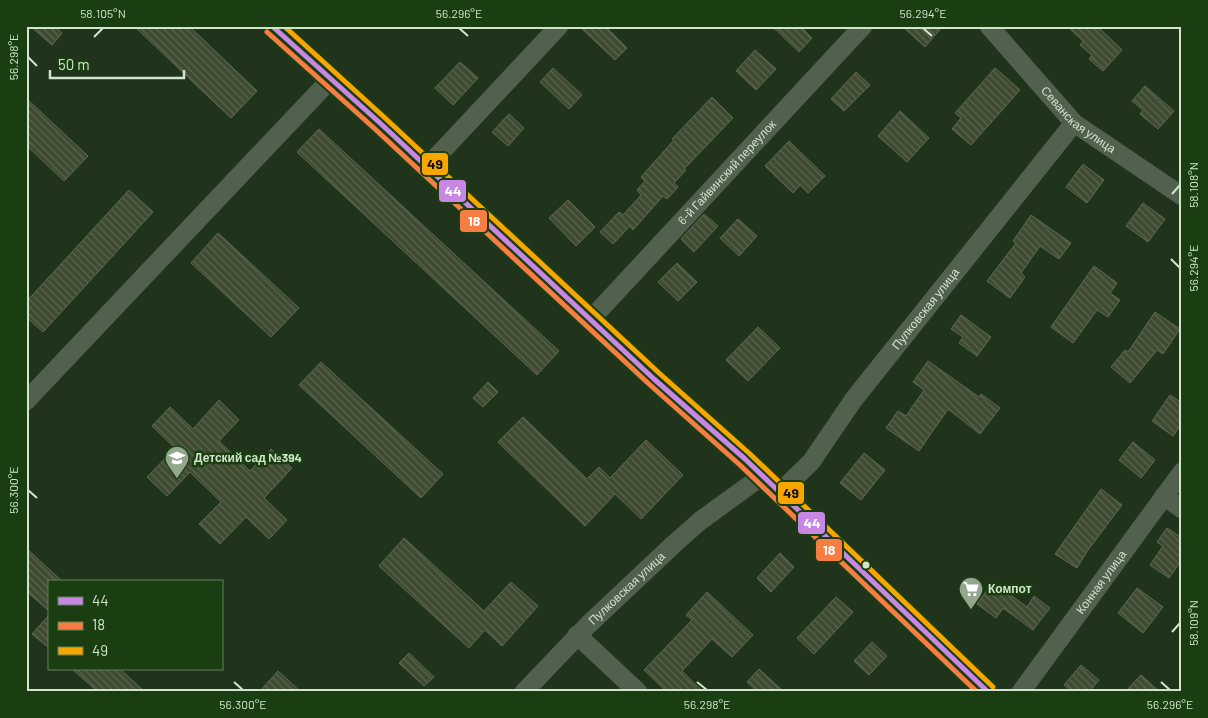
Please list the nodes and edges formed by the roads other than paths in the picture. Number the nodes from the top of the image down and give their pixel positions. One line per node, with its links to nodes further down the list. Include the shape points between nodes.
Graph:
1 (272, 26): 5 (street)
2 (559, 26): 7 (street)
3 (863, 26): 9 (street, 6-й Гайвинский переулок)
4 (989, 26): 6 (street, Севанская улица)
5 (330, 80): 7 (street); 10 (street)
6 (1074, 123): 8 (street, Севанская улица); 13 (street, Пулковская улица, via 854,399 811,462)
7 (427, 167): 9 (street)
8 (1182, 196)
9 (591, 318): 12 (street)
10 (26, 401)
11 (1182, 472): 14 (street, Конная улица)
12 (762, 476): 13 (street); 16 (street, Пулковская улица, via 700,521)
13 (779, 493): 19 (street)
14 (1164, 496): 15 (street); 20 (street, Конная улица)
15 (1182, 509)
16 (577, 636): 17 (street, Пулковская улица); 18 (street)
17 (524, 692)
18 (638, 692)
19 (988, 692)
20 (1022, 692)

